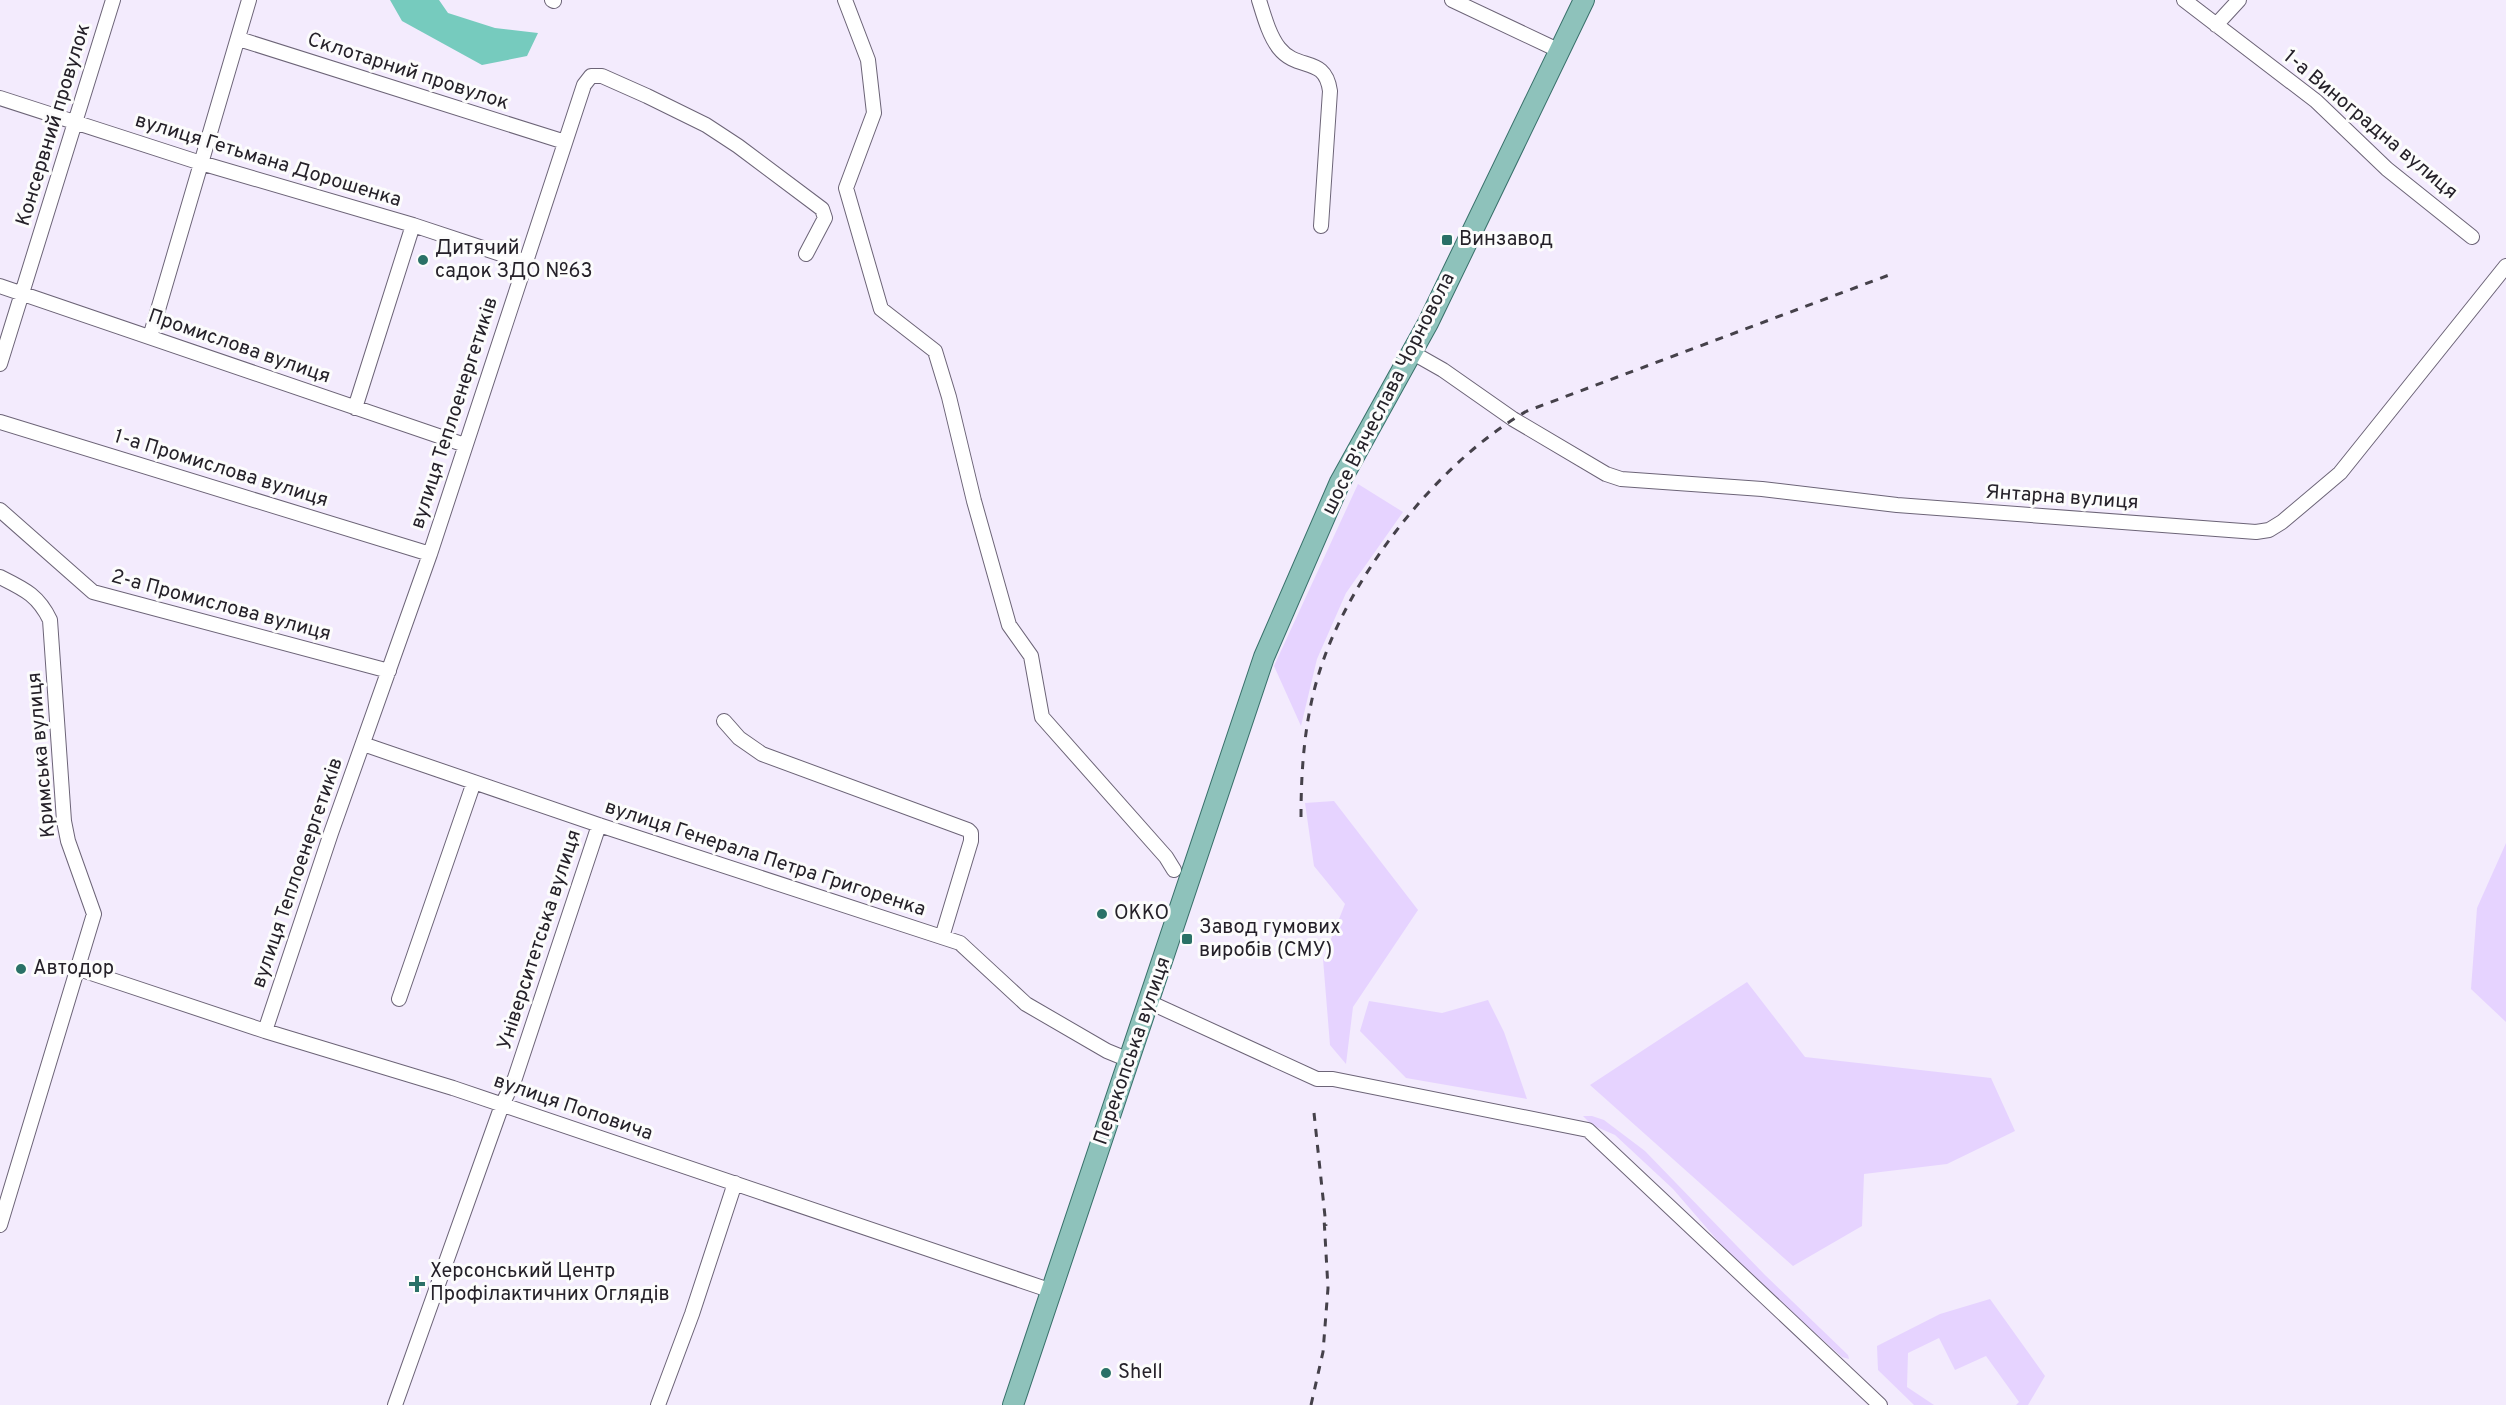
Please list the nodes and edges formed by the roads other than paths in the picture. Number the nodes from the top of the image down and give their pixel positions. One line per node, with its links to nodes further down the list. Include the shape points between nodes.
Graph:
1 (249, 0): 10 (street)
2 (845, 0): 39 (street, via 868,60 874,113 846,188 881,309 935,351 1009,626 1030,656 1042,717)
3 (1259, 0): 17 (street, via 1280,49 1295,61 1318,67 1328,78)
4 (1452, 0): 11 (street)
5 (1584, 0): 11 (main road, шосе В'ячеслава Чорновола)
6 (2184, 0): 9 (street, 1-а Виноградна вулиця)
7 (2239, 0): 9 (street)
8 (111, 1): 13 (street, Консервний провулок)
9 (2216, 25): 18 (street, 1-а Виноградна вулиця, via 2316,101 2387,169)
10 (238, 39): 14 (street, Склотарний провулок); 15 (street)
11 (1560, 51): 25 (main road, шосе В'ячеслава Чорновола)
12 (0, 98): 13 (street, вулиця Гетьмана Дорошенка)
13 (75, 122): 15 (street, вулиця Гетьмана Дорошенка); 23 (street, Консервний провулок)
14 (566, 142): 19 (street, вулиця Теплоенергетиків, via 584,85 591,76 602,76 647,96 706,125 822,209 825,218); 20 (street, вулиця Теплоенергетиків)
15 (201, 163): 16 (street, вулиця Гетьмана Дорошенка); 24 (street)
16 (413, 225): 20 (street, вулиця Гетьмана Дорошенка); 27 (street)
17 (1321, 226)
18 (2472, 237)
19 (806, 254)
20 (525, 262): 29 (street, вулиця Теплоенергетиків)
21 (2506, 266): 25 (street, Янтарна вулиця, via 2340,473 2282,522 2256,532 1621,479 1513,419)
22 (0, 286): 23 (street, Промислова вулиця)
23 (22, 293): 24 (street, Промислова вулиця); 26 (street, Консервний провулок)
24 (150, 337): 27 (street, Промислова вулиця)
25 (1413, 353): 31 (main road, шосе В'ячеслава Чорновола, via 1350,463)
26 (0, 364)
27 (355, 408): 29 (street, Промислова вулиця)
28 (0, 422): 32 (street, 1-а Промислова вулиця)
29 (465, 445): 32 (street, вулиця Теплоенергетиків)
30 (0, 510): 34 (street, 2-а Промислова вулиця, via 93,592)
31 (1319, 530): 43 (main road, Перекопська вулиця, via 1264,657)
32 (430, 554): 34 (street, вулиця Теплоенергетиків)
33 (0, 577): 41 (street, Кримська вулиця, via 42,603 50,620 64,821 94,914)
34 (389, 671): 36 (street, вулиця Теплоенергетиків)
35 (724, 721): 40 (street, via 739,738 762,754 968,830 971,841)
36 (363, 744): 37 (street, вулиця Генерала Петра Григоренка); 44 (street, вулиця Теплоенергетиків)
37 (474, 782): 38 (street, вулиця Генерала Петра Григоренка); 42 (street)
38 (599, 825): 40 (street, вулиця Генерала Петра Григоренка); 46 (street, Університетська вулиця, via 515,1078)
39 (1174, 870)
40 (942, 937): 45 (street, вулиця Генерала Петра Григоренка, via 965,947 1026,1004)
41 (79, 969): 44 (street, вулиця Поповича); 48 (street, Кримська вулиця)
42 (399, 999)
43 (1149, 1002): 45 (main road, Перекопська вулиця); 53 (street, via 1317,1079 1588,1130)
44 (265, 1031): 46 (street, вулиця Поповича)
45 (1129, 1060): 49 (main road, Перекопська вулиця)
46 (502, 1105): 47 (street, вулиця Поповича); 50 (street, Університетська вулиця)
47 (735, 1184): 49 (street, вулиця Поповича); 51 (street)
48 (0, 1226)
49 (1052, 1291): 52 (main road, Перекопська вулиця)
50 (395, 1405)
51 (658, 1405)
52 (1013, 1405)
53 (1880, 1405)

